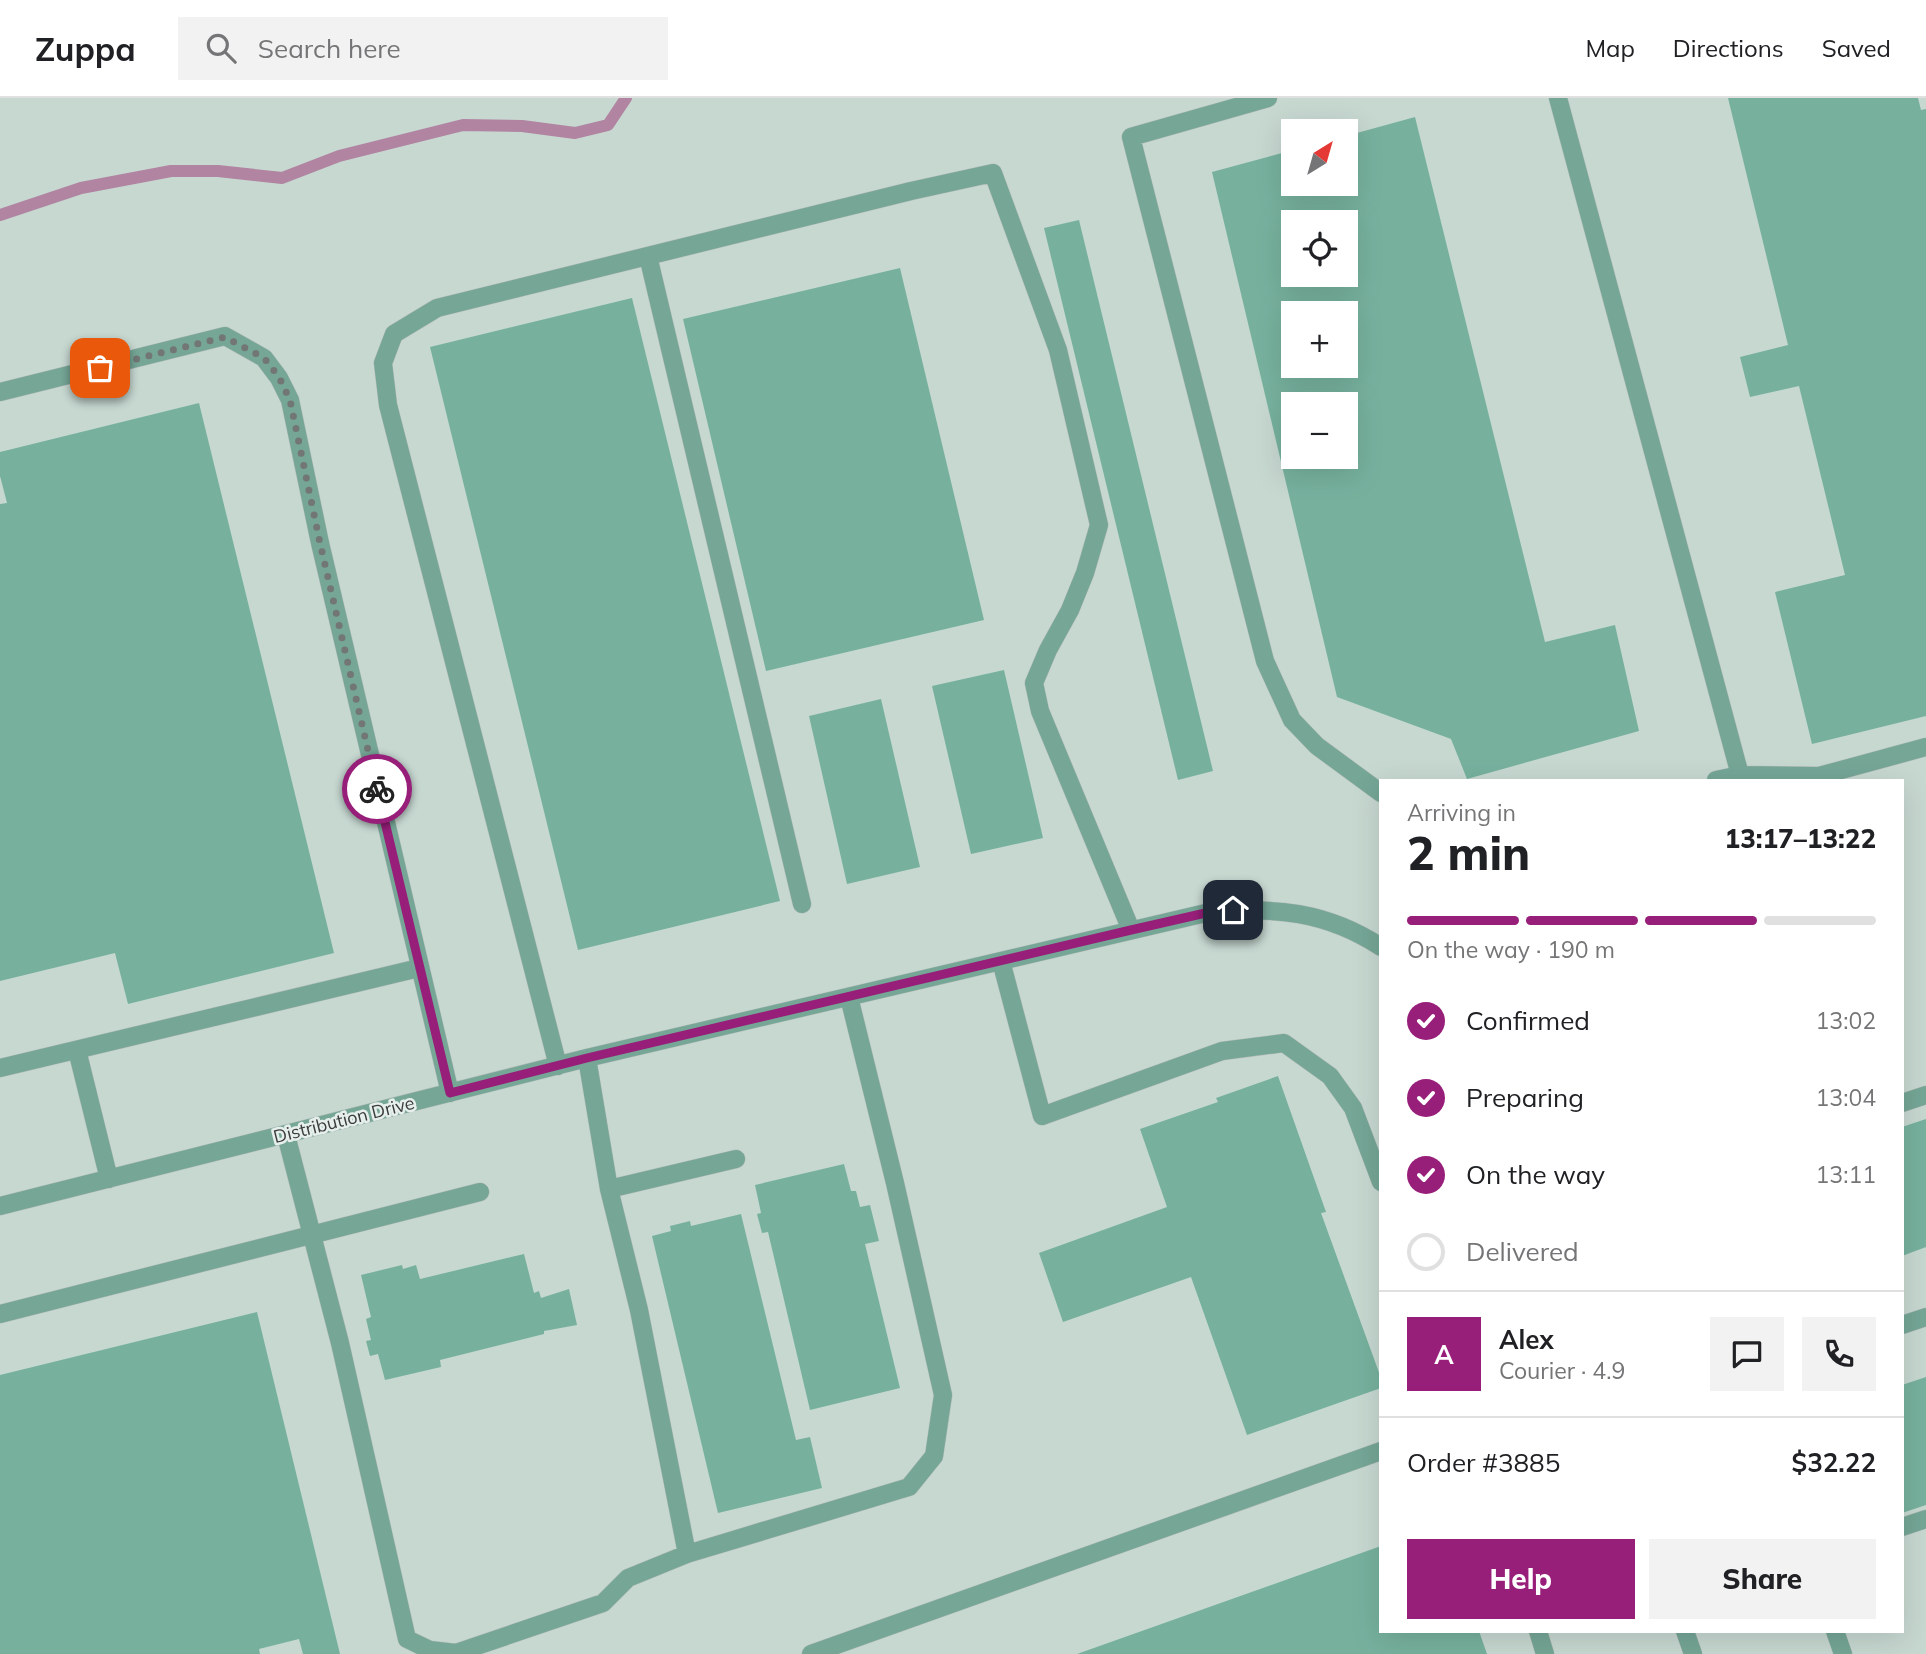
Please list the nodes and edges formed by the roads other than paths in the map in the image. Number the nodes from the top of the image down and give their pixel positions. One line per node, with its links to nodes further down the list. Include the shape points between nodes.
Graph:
1 (1268, 98): 8 (street, via 1131,137 1265,661 1292,720 1317,746)
2 (1558, 98): 6 (street)
3 (648, 256): 9 (street); 10 (street, via 993,173 1058,349 1099,525 1070,610 1034,683 1040,711); 17 (street, via 437,308 394,334 383,363 391,418)
4 (0, 392): 13 (street, via 225,337 264,358 279,377 290,400)
5 (1926, 747): 6 (street, via 1819,776)
6 (1740, 775): 7 (street)
7 (1721, 779)
8 (1379, 792)
9 (802, 904)
10 (1131, 930): 11 (street, Distribution Drive, via 1210,912 1255,909 1327,921); 12 (street, Distribution Drive)
11 (1379, 946)
12 (1000, 961): 14 (street, Distribution Drive); 24 (street, via 1042,1116 1222,1051 1284,1043 1330,1076 1353,1108)
13 (419, 968): 15 (street); 19 (street)
14 (849, 997): 16 (street, Distribution Drive); 36 (street, via 943,1395 934,1456 909,1487)
15 (77, 1050): 18 (street); 25 (street)
16 (587, 1058): 17 (street, Distribution Drive); 26 (street)
17 (558, 1066): 19 (street, Distribution Drive)
18 (0, 1068)
19 (450, 1093): 22 (street, Distribution Drive)
20 (1926, 1095): 21 (street)
21 (1904, 1102)
22 (286, 1135): 25 (street, Distribution Drive); 29 (street)
23 (736, 1159): 26 (street)
24 (1379, 1177)
25 (109, 1179): 28 (street, Distribution Drive)
26 (609, 1189): 36 (street, via 639,1310)
27 (480, 1192): 29 (street)
28 (0, 1206)
29 (312, 1236): 30 (street); 36 (street, via 407,1639 430,1650 456,1653 603,1603 628,1578)
30 (0, 1314)
31 (1926, 1317): 32 (street)
32 (1904, 1324)
33 (1379, 1452): 40 (street)
34 (1926, 1519): 35 (street)
35 (1904, 1526)
36 (687, 1554)
37 (1539, 1633): 42 (street)
38 (1686, 1633): 43 (street)
39 (1836, 1633): 44 (street)
40 (859, 1646): 41 (street)
41 (811, 1654)
42 (1545, 1654)
43 (1693, 1654)
44 (1843, 1654)

